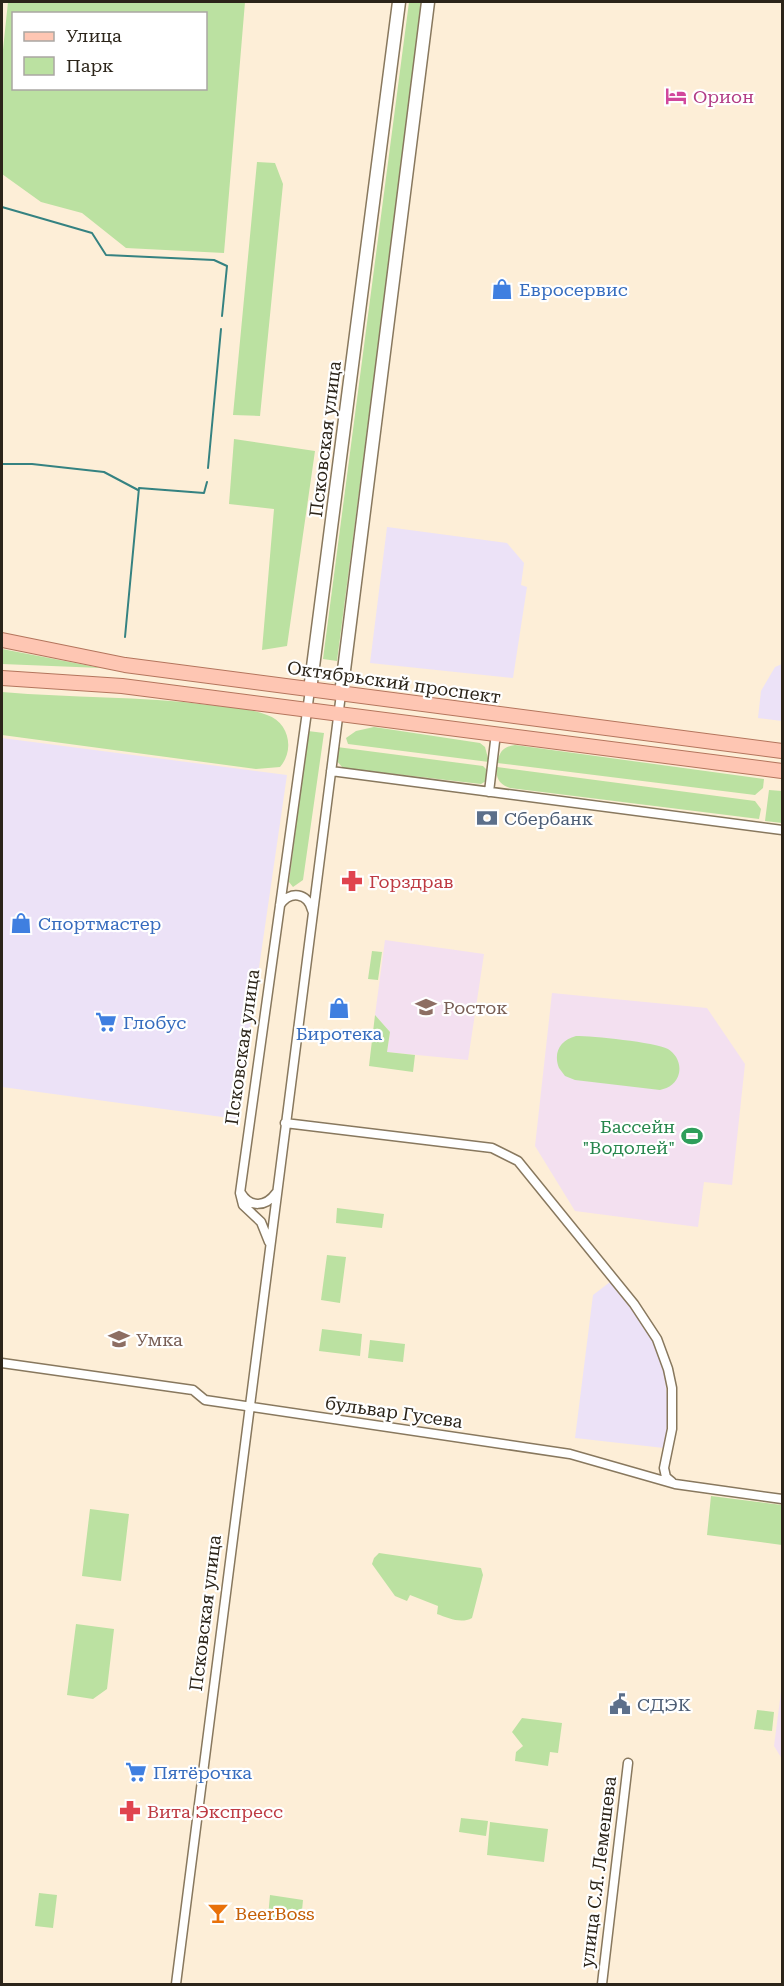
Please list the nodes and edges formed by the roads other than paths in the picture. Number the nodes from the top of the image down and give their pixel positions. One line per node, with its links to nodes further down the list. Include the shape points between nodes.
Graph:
1 (399, 2): 5 (main road, Псковская улица)
2 (428, 2): 6 (main road, Псковская улица)
3 (2, 640): 5 (main road, Октябрьский проспект, via 125,665)
4 (2, 678): 7 (main road, Октябрьский проспект, via 122,686)
5 (310, 690): 6 (main road, Октябрьский проспект); 7 (street, Псковская улица)
6 (341, 694): 8 (street, Псковская улица); 10 (main road, Октябрьский проспект)
7 (307, 710): 8 (main road, Октябрьский проспект); 15 (street, Псковская улица)
8 (338, 714): 9 (main road, Октябрьский проспект); 11 (street, Псковская улица)
9 (496, 733): 12 (main road, Октябрьский проспект); 13 (street)
10 (783, 751)
11 (331, 771): 13 (street); 16 (street, Псковская улица)
12 (783, 771)
13 (489, 792): 14 (street)
14 (783, 830)
15 (283, 880): 16 (street, via 290,890 302,893 311,889); 17 (street, Псковская улица)
16 (316, 880): 18 (street, Псковская улица)
17 (280, 905): 18 (street, via 287,897 299,895 308,900); 20 (street, Псковская улица)
18 (312, 912): 19 (street, Псковская улица)
19 (285, 1123): 21 (street, Псковская улица); 25 (street, via 492,1148 518,1161 639,1310 657,1339 668,1369 673,1400 664,1471)
20 (240, 1193): 21 (street, via 249,1202 260,1204); 22 (street, via 243,1205 261,1222)
21 (277, 1193): 22 (street, Псковская улица)
22 (270, 1246): 24 (street, Псковская улица)
23 (2, 1363): 24 (street, бульвар Гусева, via 193,1390 205,1400)
24 (249, 1407): 25 (street, бульвар Гусева, via 570,1454); 28 (street, Псковская улица)
25 (675, 1484): 26 (street, бульвар Гусева)
26 (783, 1499)
27 (628, 1763): 29 (street, улица С.Я. Лемешева)
28 (176, 1984)
29 (602, 1984)

